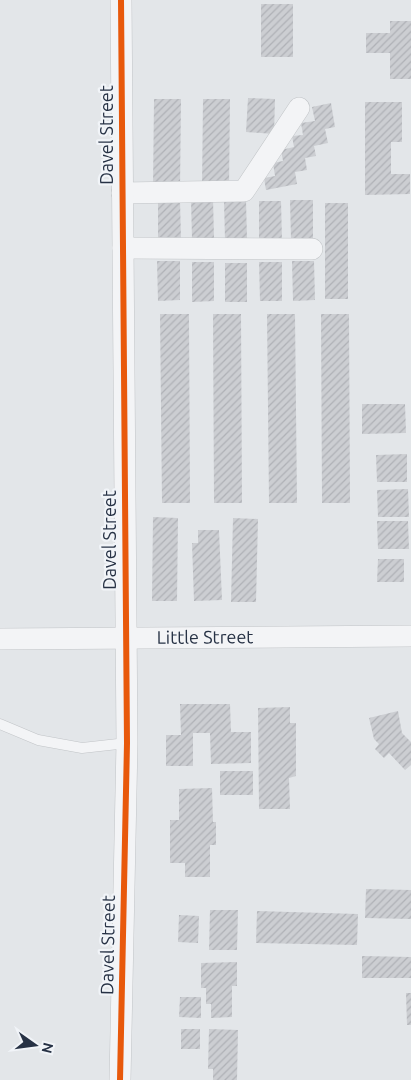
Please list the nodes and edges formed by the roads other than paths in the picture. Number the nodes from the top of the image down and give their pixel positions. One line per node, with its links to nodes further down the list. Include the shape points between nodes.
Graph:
1 (121, 0): 3 (street, Davel Street)
2 (299, 108): 3 (street, via 244,191)
3 (122, 193): 4 (street, Davel Street)
4 (123, 248): 5 (street); 7 (street, Davel Street)
5 (312, 249)
6 (411, 636): 7 (street, Little Street)
7 (126, 638): 8 (street, Little Street); 10 (street, Davel Street)
8 (0, 639)
9 (0, 724): 10 (lane, via 38,740 74,747)
10 (127, 743): 11 (street, Davel Street)
11 (120, 1080)

